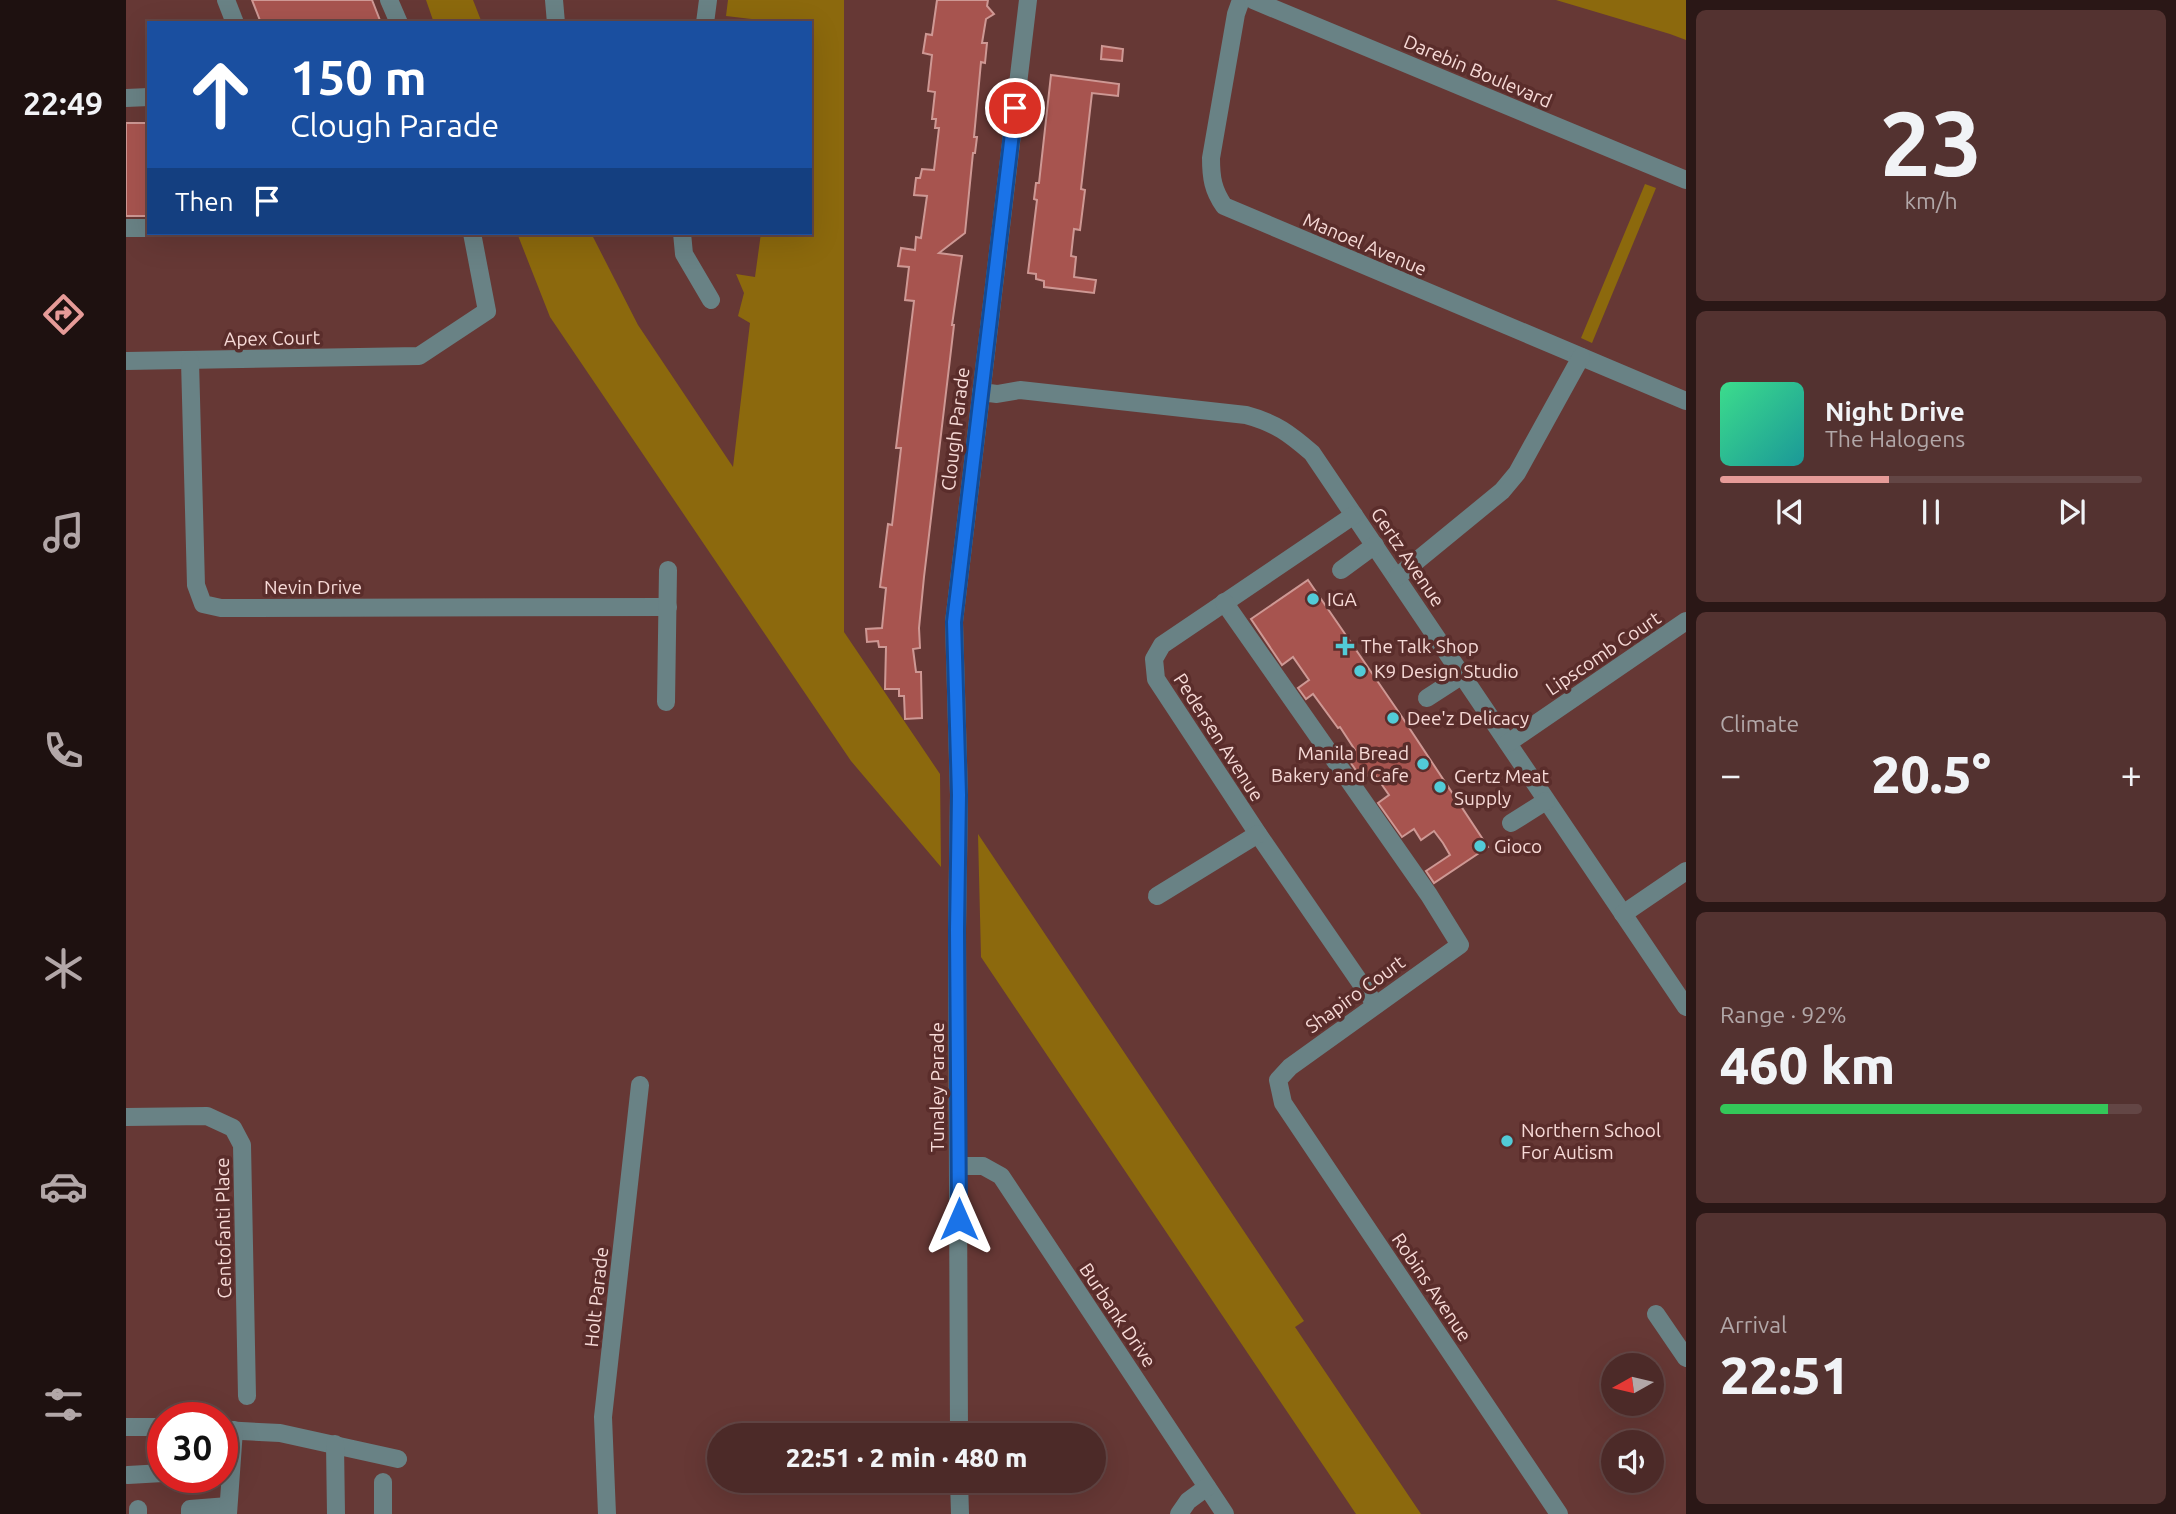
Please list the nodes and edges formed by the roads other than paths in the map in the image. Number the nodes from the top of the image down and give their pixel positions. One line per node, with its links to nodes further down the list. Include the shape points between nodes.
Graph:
1 (226, 0): 8 (street)
2 (389, 0): 9 (street)
3 (554, 0): 10 (street)
4 (708, 0): 11 (street)
5 (1028, 0): 23 (street, Clough Parade)
6 (1241, 0): 20 (street, Manoel Avenue, via 1211,158 1211,179 1224,206)
7 (1253, 0): 14 (street, Darebin Boulevard)
8 (234, 21)
9 (398, 21)
10 (556, 21)
11 (705, 21)
12 (126, 97): 13 (street)
13 (147, 97)
14 (1686, 180)
15 (126, 228): 16 (street)
16 (147, 228)
17 (472, 235): 22 (street, Apex Court, via 487,311 419,356)
18 (682, 235): 19 (street, via 684,254)
19 (711, 300)
20 (1581, 357): 24 (street, Manoel Avenue); 29 (street, via 1517,473 1502,491)
21 (126, 361): 22 (street, Apex Court)
22 (190, 361): 31 (street, Nevin Drive, via 196,585 203,604 221,608)
23 (982, 386): 25 (street, Gertz Avenue, via 997,394 1020,390 1268,421 1312,453); 40 (street, Clough Parade, via 954,622)
24 (1686, 401)
25 (1354, 515): 26 (street, Gertz Avenue); 30 (street, Pedersen Avenue)
26 (1375, 545): 28 (street); 29 (street, Gertz Avenue)
27 (668, 570): 31 (street)
28 (1341, 570)
29 (1396, 577): 33 (street, Gertz Avenue)
30 (1224, 602): 39 (street, Pedersen Avenue, via 1161,645 1154,659 1156,679); 44 (street, Shapiro Court, via 1460,945)
31 (668, 607): 35 (street)
32 (1686, 621): 36 (street, Lipscomb Court)
33 (1461, 676): 34 (street); 36 (street, Gertz Avenue)
34 (1427, 698)
35 (666, 702)
36 (1508, 743): 37 (street, Gertz Avenue)
37 (1546, 801): 38 (street); 43 (street, Gertz Avenue)
38 (1511, 823)
39 (1258, 834): 42 (street); 44 (street, Pedersen Avenue)
40 (958, 864): 49 (street, Tunaley Parade)
41 (1686, 871): 43 (street)
42 (1157, 896)
43 (1623, 914): 45 (street, Gertz Avenue)
44 (1375, 1004): 46 (street, Shapiro Court)
45 (1686, 1007)
46 (1278, 1080): 72 (street, Robins Avenue, via 1283,1103)
47 (640, 1085): 68 (street, Holt Parade, via 603,1417)
48 (126, 1117): 52 (street, Centofanti Place, via 207,1116 233,1128 242,1146)
49 (959, 1166): 53 (street, Tunaley Parade); 62 (street, Burbank Drive, via 983,1166 1000,1176)
50 (1657, 1314): 51 (street)
51 (1686, 1358)
52 (247, 1396)
53 (959, 1423)
54 (126, 1427): 55 (street)
55 (147, 1427)
56 (238, 1431): 57 (street)
57 (335, 1444): 58 (street); 66 (street)
58 (398, 1459)
59 (147, 1474): 60 (street)
60 (128, 1475)
61 (383, 1482): 67 (street)
62 (1207, 1487): 70 (street); 71 (street, Burbank Drive)
63 (959, 1493): 69 (street)
64 (228, 1510): 65 (street, via 190,1509)
65 (190, 1514)
66 (336, 1514)
67 (383, 1514)
68 (607, 1514)
69 (960, 1514)
70 (1179, 1514)
71 (1225, 1514)
72 (1559, 1514)

